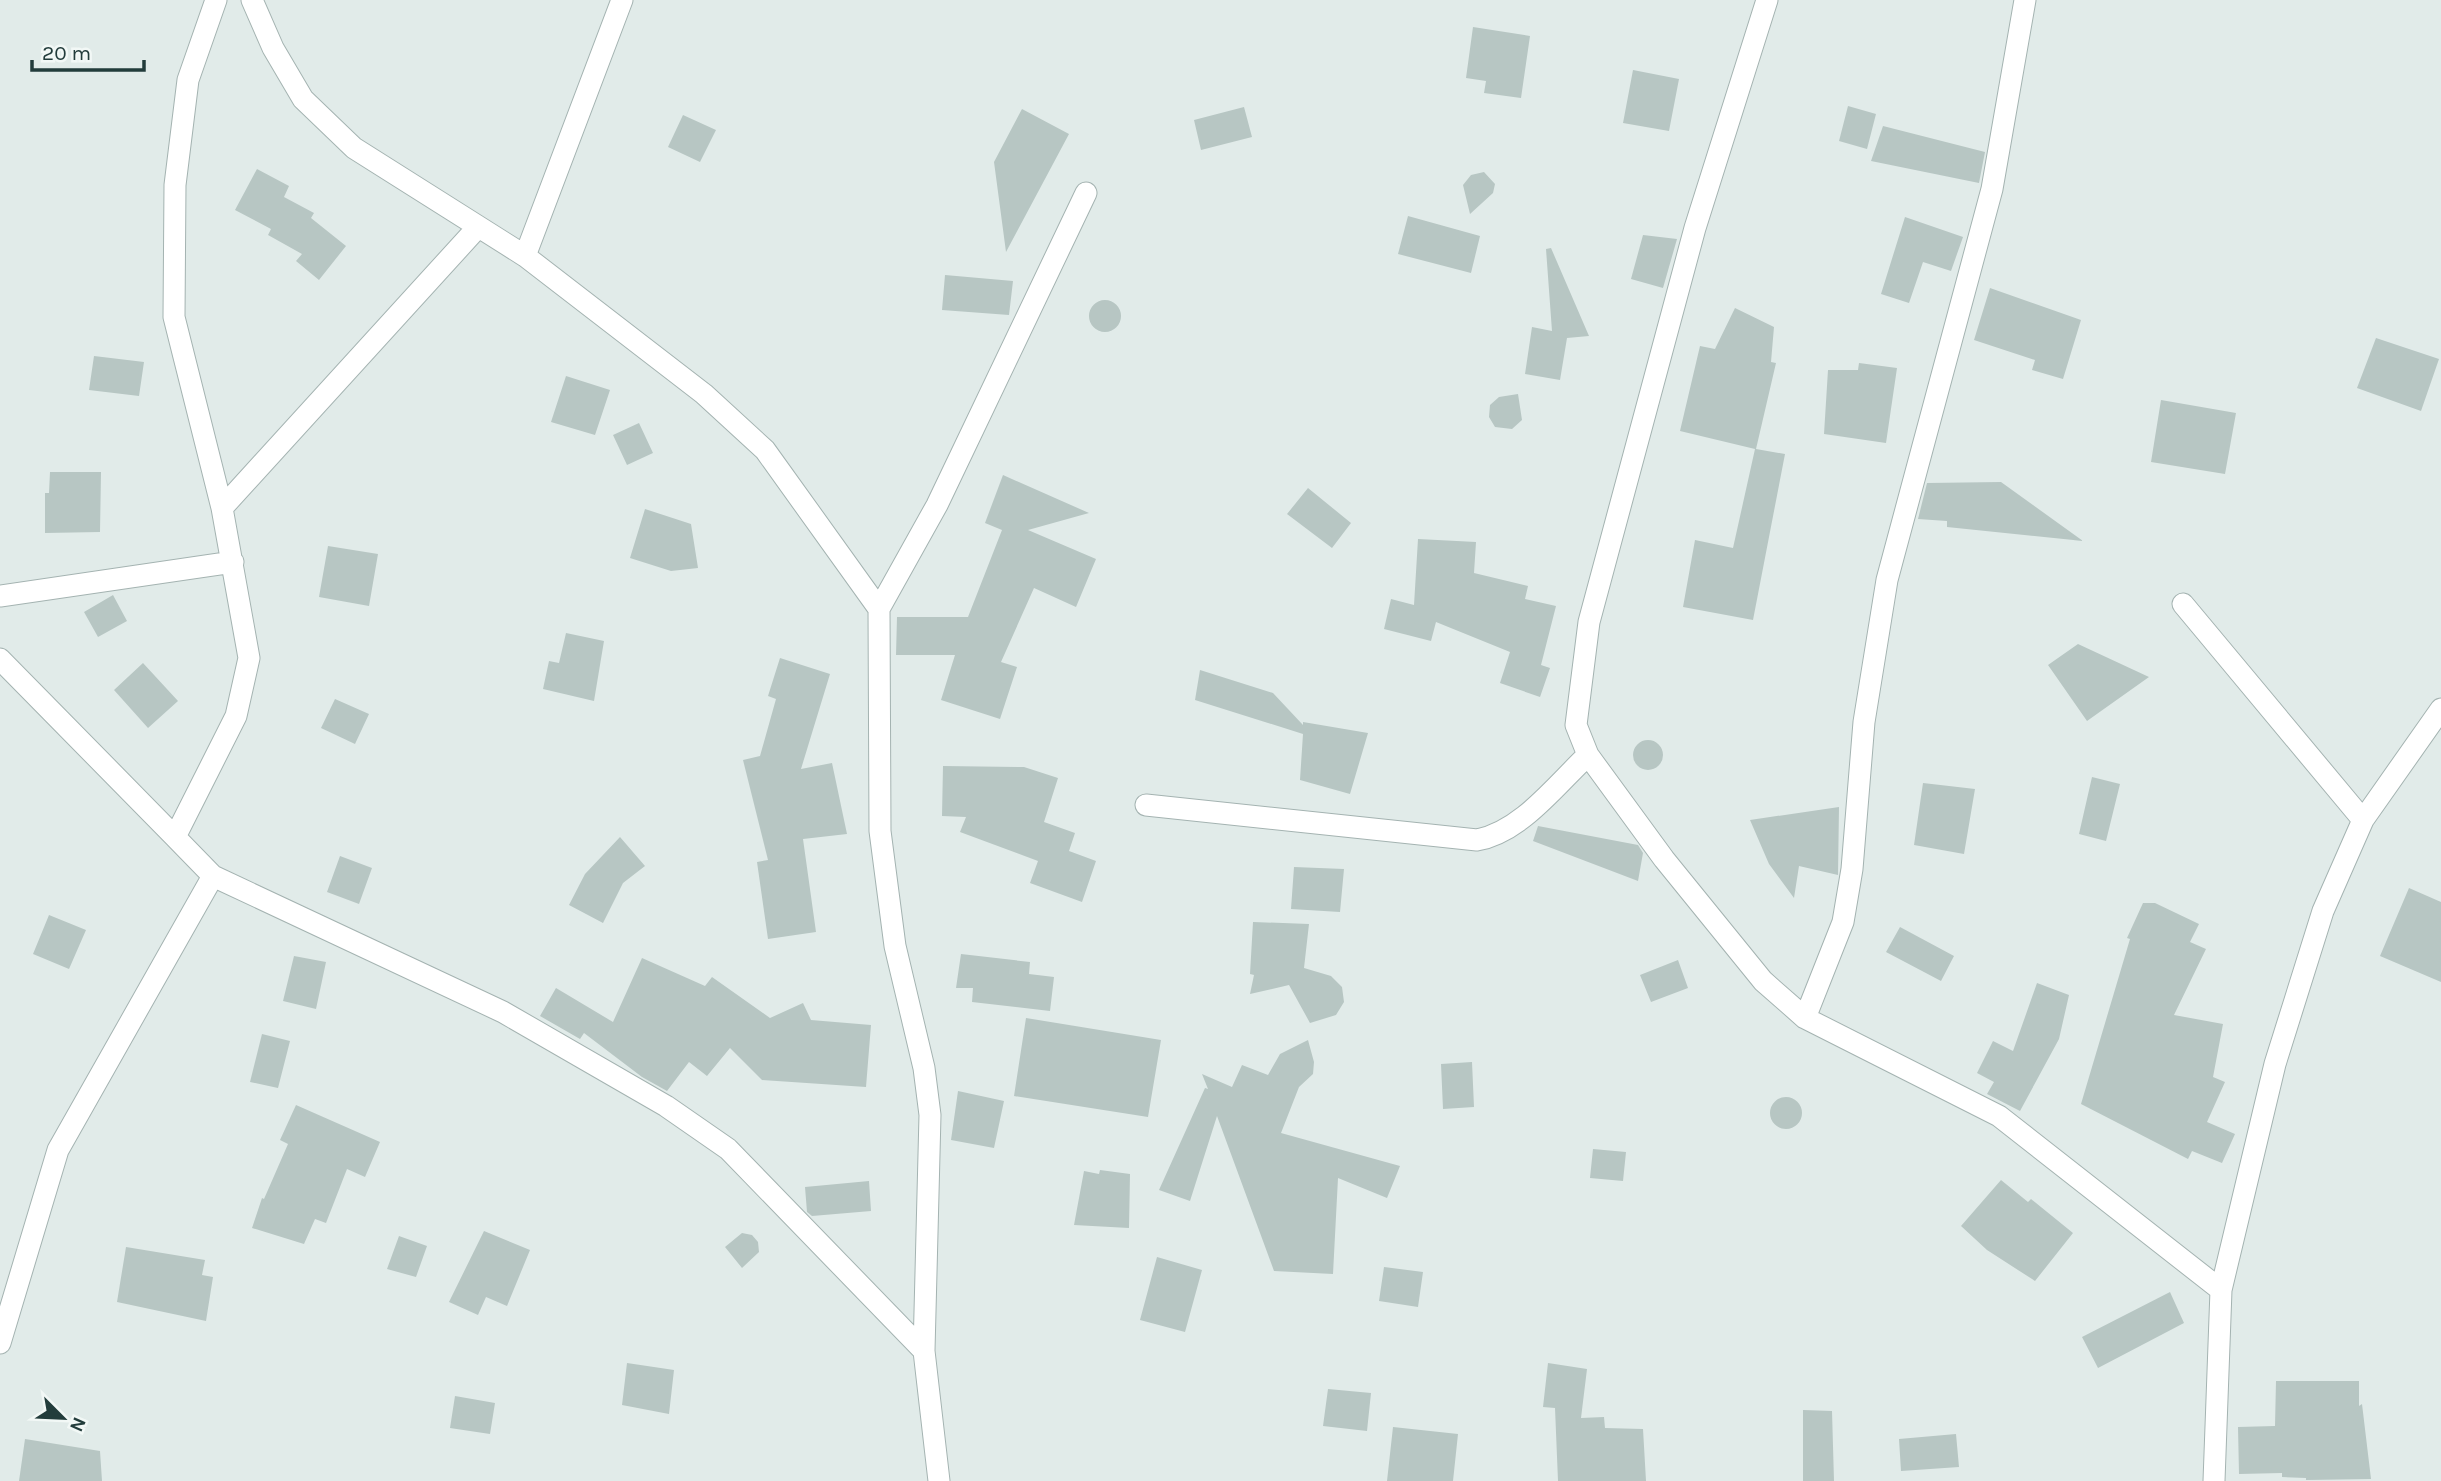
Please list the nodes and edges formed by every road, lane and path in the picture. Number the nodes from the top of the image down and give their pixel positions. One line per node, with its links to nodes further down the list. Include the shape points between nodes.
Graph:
1 (216, 0): 9 (street, via 188,80 175,185 174,317)
2 (252, 0): 7 (street, via 303,99 354,148)
3 (622, 0): 8 (street)
4 (1767, 0): 16 (street, via 1695,228 1589,622 1576,725)
5 (2025, 0): 21 (street, via 1992,188 1887,580 1864,722 1843,922)
6 (1086, 193): 13 (street, via 937,506)
7 (478, 227): 8 (street); 9 (street)
8 (525, 256): 13 (street, via 704,394 765,450)
9 (222, 509): 10 (street)
10 (233, 562): 11 (street); 19 (street, via 248,658 236,716)
11 (0, 596)
12 (2183, 604): 18 (street)
13 (879, 610): 24 (street, via 880,831 895,946 924,1068 930,1115)
14 (0, 659): 19 (street)
15 (2441, 709): 18 (street)
16 (1588, 755): 17 (street, via 1515,824 1495,837 1478,840); 21 (street, via 1664,859 1763,981)
17 (1146, 805)
18 (2363, 820): 22 (street, via 2323,911 2275,1064)
19 (175, 837): 20 (street)
20 (213, 876): 23 (street, via 58,1150); 24 (street, via 503,1012 666,1106 727,1149)
21 (1805, 1018): 22 (street, via 1999,1116)
22 (2221, 1290): 26 (street)
23 (0, 1343)
24 (924, 1351): 25 (street)
25 (940, 1481)
26 (2214, 1481)

